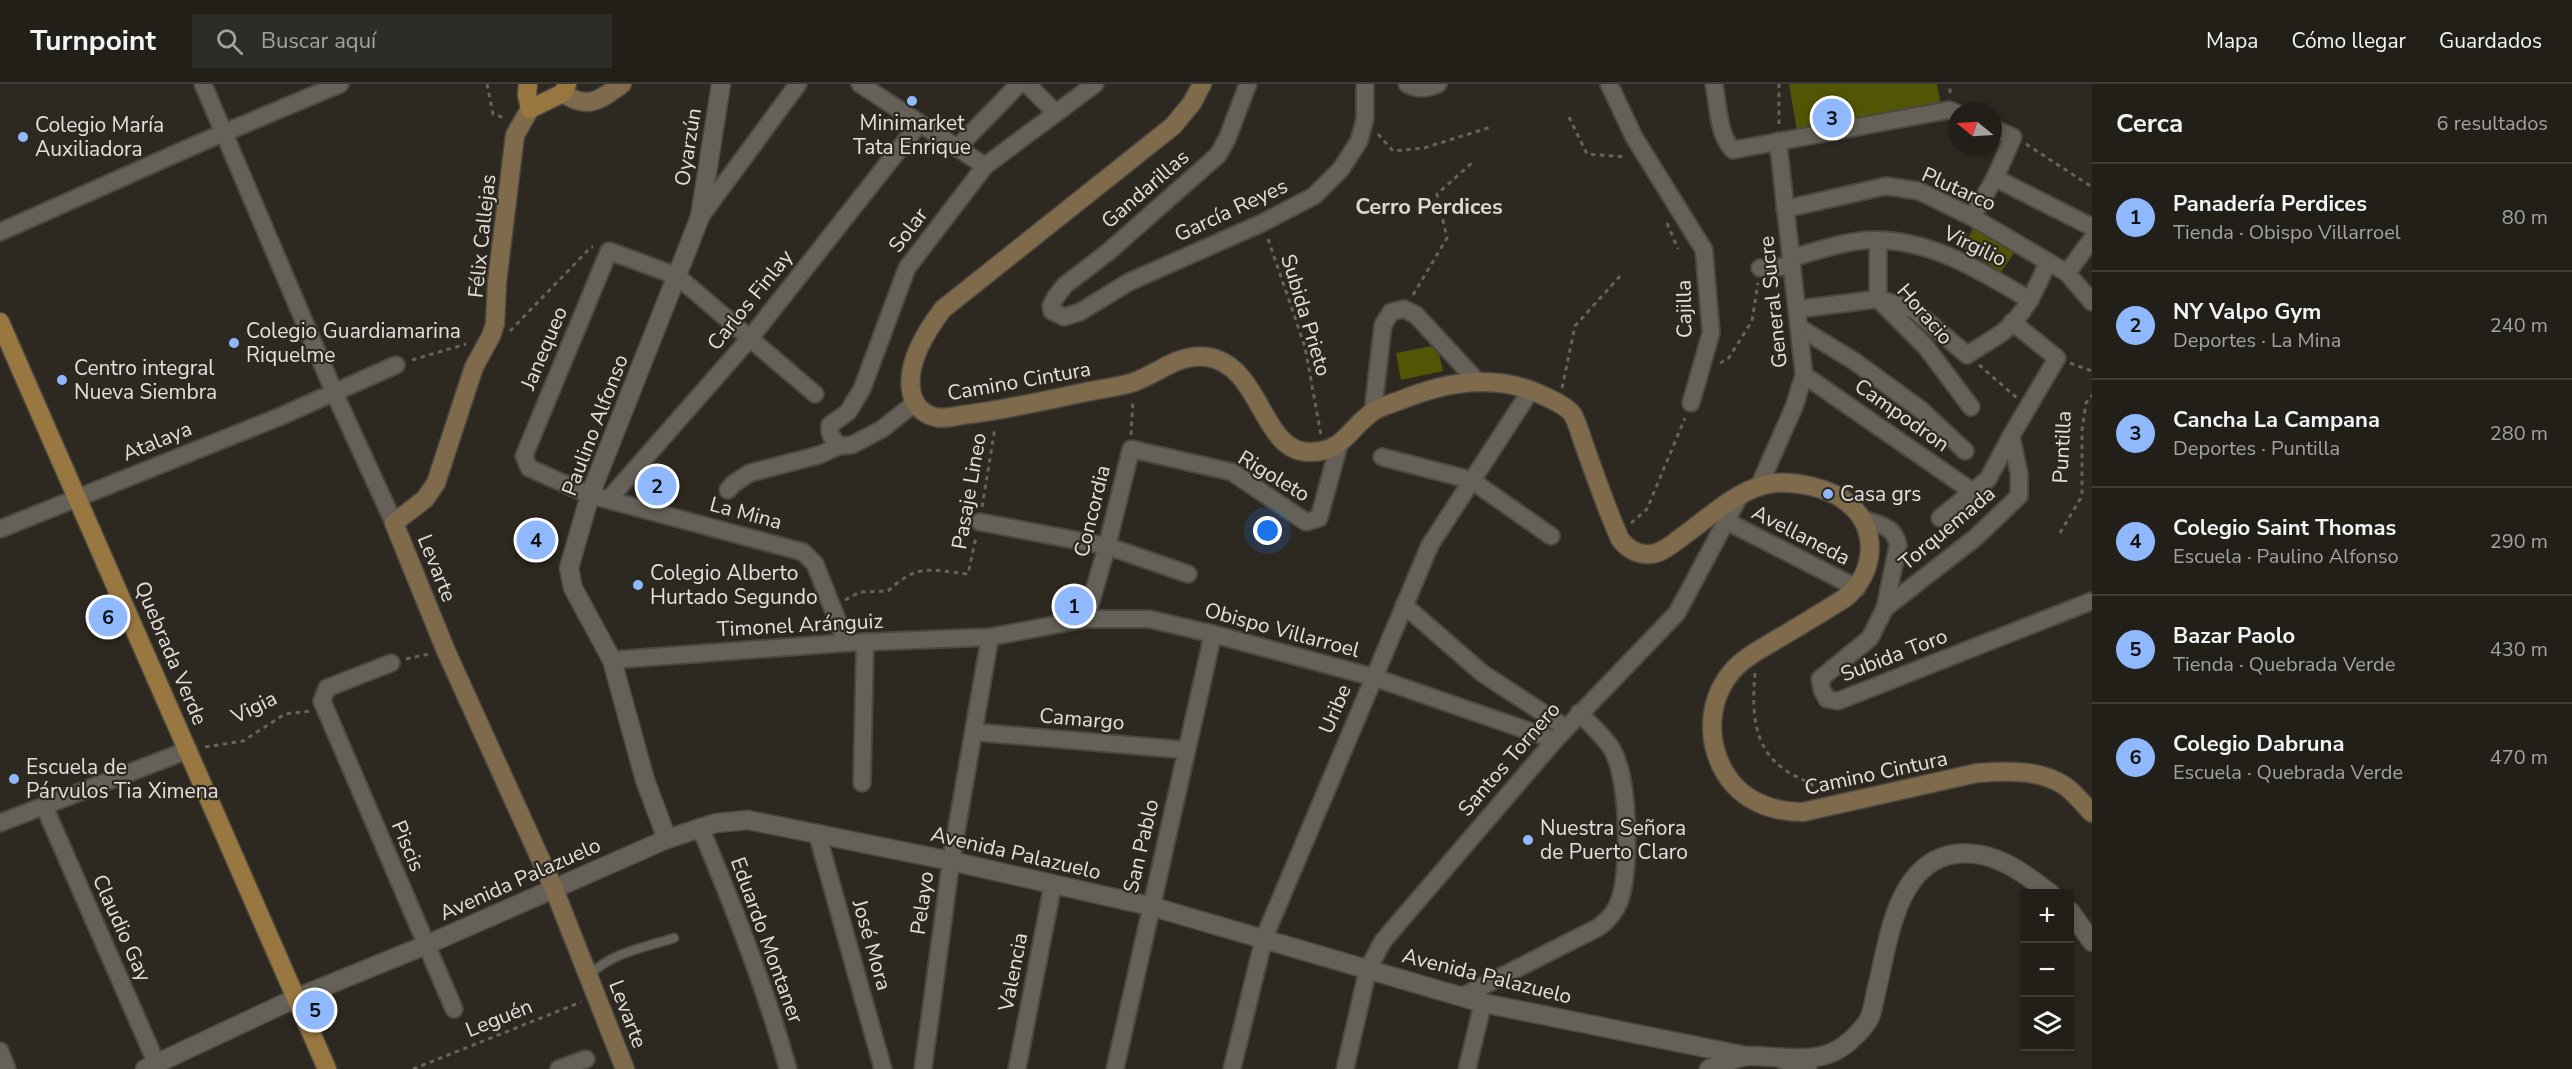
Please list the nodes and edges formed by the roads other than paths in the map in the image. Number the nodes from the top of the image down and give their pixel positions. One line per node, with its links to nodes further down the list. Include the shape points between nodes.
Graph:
1 (203, 84): 24 (street, Levarte)
2 (339, 84): 24 (street)
3 (528, 84): 19 (main road)
4 (622, 84): 18 (main road, via 592,103 573,100)
5 (721, 84): 30 (street, Oyarzún)
6 (798, 84): 30 (street, Paulino Alfonso)
7 (860, 84): 22 (street)
8 (1019, 84): 26 (street)
9 (1027, 84): 21 (street)
10 (1095, 84): 21 (street, Solar)
11 (1202, 84): 56 (main road, via 1173,126 943,309 917,352 910,380)
12 (1248, 84): 45 (street, Gandarillas, via 1218,155 1065,285 1055,298)
13 (1365, 84): 45 (street, García Reyes, via 1365,119 1359,141 1341,169 1314,195 1262,223 1129,282 1080,312 1064,317)
14 (1407, 84): 15 (street, via 1416,89)
15 (1438, 84)
16 (1608, 84): 57 (street, Cajilla, via 1647,158 1704,250 1711,333)
17 (1714, 84): 25 (street, via 1723,135 1732,150)
18 (565, 88): 19 (main road)
19 (530, 109): 78 (main road, Félix Callejas, via 515,135 493,330 474,367 436,483 425,499)
20 (1948, 110): 25 (street)
21 (1056, 113): 27 (street, Solar)
22 (919, 124): 26 (street); 49 (street, Carlos Finlay)
23 (2002, 132): 28 (street, via 2013,137)
24 (223, 134): 33 (street); 54 (street, Levarte)
25 (1778, 141): 29 (street, General Sucre)
26 (957, 148): 27 (street)
27 (985, 166): 61 (street, Solar, via 903,275 862,389 848,412 830,425 829,431)
28 (1995, 178): 31 (street); 32 (street)
29 (1785, 209): 31 (street, Plutarco, via 1886,186 1919,191); 36 (street, General Sucre)
30 (700, 217): 40 (street, Paulino Alfonso)
31 (1972, 217): 37 (street, Plutarco)
32 (2092, 227)
33 (0, 232)
34 (2092, 239): 39 (street)
35 (1878, 240): 36 (street, Virgilio, via 1860,241); 41 (street, Horacio); 42 (street, Virgilio, via 1921,246 1954,257)
36 (1792, 262): 38 (street, Virgilio); 44 (street, General Sucre)
37 (2048, 262): 39 (street, Plutarco); 42 (street)
38 (1760, 268)
39 (2067, 273): 43 (street, Plutarco)
40 (678, 276): 49 (street); 70 (street, Paulino Alfonso); 70 (street, Janequeo, via 609,251 524,456 529,468)
41 (1878, 299): 44 (street); 47 (street, via 1913,309 1967,355); 58 (street, Horacio, via 1926,347)
42 (2030, 300): 47 (street)
43 (2092, 302)
44 (1799, 309): 48 (street, General Sucre)
45 (1052, 311)
46 (0, 322): 72 (main road, Quebrada Verde)
47 (2012, 322): 60 (street, via 2057,358)
48 (1800, 328): 51 (street, General Sucre); 64 (street, via 1854,361 1920,410)
49 (751, 337): 55 (street); 73 (street, Carlos Finlay)
50 (396, 365): 54 (street, Atalaya)
51 (1804, 375): 67 (street, General Sucre); 69 (street, Campodron)
52 (1478, 382): 53 (main road); 59 (main road, via 1432,387); 59 (street, via 1416,315 1404,309 1391,312 1383,326)
53 (1532, 390): 66 (street, Uribe); 71 (main road, via 1572,413 1618,534 1631,550 1647,555 1663,550)
54 (335, 392): 72 (street, Atalaya); 78 (street, Levarte)
55 (815, 394)
56 (915, 403): 61 (street, via 868,437); 62 (main road, Camino Cintura, via 936,417 998,411 1134,382 1187,357 1217,359 1244,377 1288,446 1301,452)
57 (1691, 403)
58 (1971, 407)
59 (1373, 411): 62 (main road)
60 (2011, 436): 69 (street, via 1988,479); 86 (street, Torquemada, via 2019,473 2019,496 1975,538)
61 (839, 446): 68 (street, via 750,473)
62 (1332, 448): 63 (street, Rigoleto, via 1319,518 1306,522 1232,472)
63 (1131, 449): 81 (street, Concordia)
64 (1965, 451)
65 (1382, 457): 66 (street)
66 (1471, 480): 80 (street); 85 (street, Uribe, via 1430,545)
67 (1760, 486): 71 (main road); 75 (main road, via 1780,483 1815,488 1847,502)
68 (728, 490)
69 (1973, 492): 74 (street)
70 (590, 495): 73 (street, La Mina); 92 (street, Paulino Alfonso, via 569,568 570,578)
71 (1740, 495): 76 (street, Santos Tornero)
72 (78, 496): 79 (street, Atalaya); 98 (main road, Quebrada Verde)
73 (609, 499): 88 (street, La Mina, via 803,552 815,564)
74 (1940, 518)
75 (1863, 519): 83 (main road, via 1870,554); 86 (street, Subida Toro, via 1892,529 1896,535 1898,544)
76 (1726, 521): 83 (street, Avellaneda); 95 (street, Santos Tornero, via 1677,613)
77 (980, 522): 81 (street)
78 (394, 523): 109 (main road, Levarte, via 446,651)
79 (0, 530)
80 (1551, 536)
81 (1107, 546): 82 (street); 87 (street, Concordia)
82 (1188, 574)
83 (1857, 588): 102 (main road, Camino Cintura, via 1756,653 1728,676 1716,699 1712,738 1721,766 1738,789 1761,805 1789,812 1824,808 1977,773 2032,774 2053,780 2076,795)
84 (2092, 602): 86 (street, Subida Toro, via 1838,701 1827,699 1820,679 1870,638)
85 (1404, 605): 94 (street, Uribe); 97 (street, via 1482,673)
86 (1885, 608)
87 (1086, 619): 89 (street, Obispo Villarroel, via 1149,620); 90 (street, Obispo Villarroel)
88 (842, 632)
89 (1213, 634): 94 (street, Obispo Villarroel); 99 (street, San Pablo)
90 (990, 637): 91 (street, Timonel Aránguiz); 96 (street, Pelayo)
91 (865, 643): 92 (street, Timonel Aránguiz); 100 (street)
92 (612, 660): 106 (street, Paulino Alfonso, via 645,780)
93 (391, 663): 116 (street, Piscis, via 327,688 324,705)
94 (1373, 677): 97 (street, Obispo Villarroel); 114 (street, Uribe)
95 (1579, 713): 97 (street, Santos Tornero); 119 (street, via 1603,738 1618,763 1626,833 1619,902 1599,927)
96 (974, 732): 99 (street, Camargo); 107 (street, Pelayo)
97 (1561, 734): 117 (street, Santos Tornero, via 1383,941)
98 (188, 750): 101 (street); 120 (main road, Quebrada Verde)
99 (1186, 750): 111 (street, San Pablo)
100 (862, 783)
101 (44, 806): 103 (street); 127 (street, Claudio Gay)
102 (2092, 813)
103 (0, 823)
104 (699, 827): 105 (street, Avenida Palazuelo, via 748,820); 106 (street, Avenida Palazuelo); 132 (street, Eduardo Montaner, via 736,912)
105 (817, 833): 107 (street, Avenida Palazuelo); 133 (street, José Mora)
106 (667, 839): 109 (street, Avenida Palazuelo)
107 (951, 861): 108 (street, Avenida Palazuelo); 134 (street, Pelayo)
108 (1053, 884): 111 (street, Avenida Palazuelo); 135 (street, Valencia)
109 (554, 889): 116 (street, Avenida Palazuelo); 118 (main road, Levarte)
110 (2045, 889): 126 (street, Avenida Palazuelo, via 2020,870 1981,854 1955,854 1931,862 1905,890 1869,1018 1843,1047 1824,1056)
111 (1150, 906): 114 (street, Avenida Palazuelo); 136 (street, San Pablo)
112 (2074, 916): 115 (street)
113 (674, 938): 118 (lane, via 600,964)
114 (1264, 938): 117 (street, Avenida Palazuelo); 137 (street, Uribe)
115 (2092, 942)
116 (426, 945): 120 (street, Avenida Palazuelo); 122 (street, Piscis)
117 (1368, 969): 119 (street, Avenida Palazuelo); 138 (street, Santos Tornero)
118 (590, 975): 131 (main road, Levarte)
119 (1461, 997): 121 (street, Avenida Palazuelo)
120 (296, 998): 127 (street, Avenida Palazuelo); 129 (main road, Quebrada Verde)
121 (1483, 1003): 124 (street, Avenida Palazuelo); 139 (street)
122 (454, 1009)
123 (0, 1052): 128 (street)
124 (1746, 1056): 126 (street, Avenida Palazuelo); 140 (street)
125 (586, 1059): 130 (street)
126 (1781, 1059): 141 (street)
127 (153, 1067)
128 (8, 1069)
129 (327, 1069)
130 (559, 1069)
131 (625, 1069)
132 (788, 1069)
133 (883, 1069)
134 (923, 1069)
135 (1017, 1069)
136 (1115, 1069)
137 (1232, 1069)
138 (1345, 1069)
139 (1467, 1069)
140 (1709, 1069)
141 (1808, 1069)

